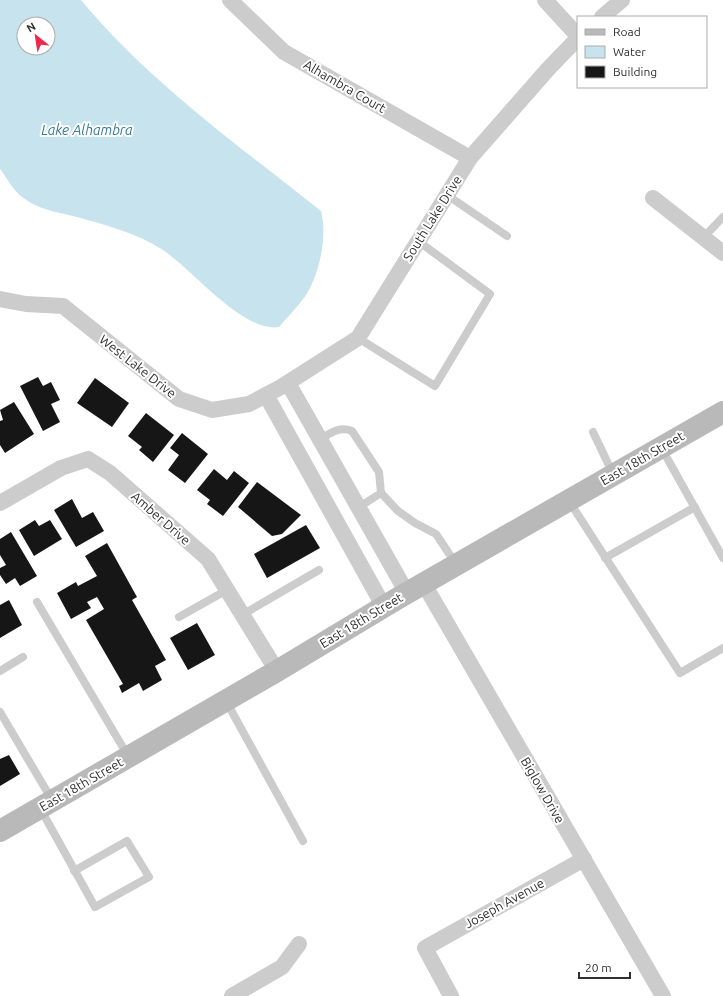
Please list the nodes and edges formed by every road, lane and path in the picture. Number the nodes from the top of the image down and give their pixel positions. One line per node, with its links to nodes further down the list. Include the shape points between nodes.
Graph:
1 (230, 0): 7 (street, Alhambra Court, via 284,52)
2 (545, 0): 5 (street)
3 (622, 0): 4 (street)
4 (603, 16)
5 (577, 36)
6 (577, 38): 7 (street, South Lake Drive)
7 (470, 158): 8 (street, South Lake Drive)
8 (447, 195): 11 (lane); 13 (street, South Lake Drive)
9 (653, 198): 12 (street)
10 (723, 217): 12 (lane)
11 (507, 236)
12 (703, 238): 14 (street)
13 (418, 241): 16 (street, South Lake Drive); 16 (lane, via 490,294 435,386)
14 (723, 253)
15 (0, 299): 18 (street, West Lake Drive, via 26,304 63,306 179,399 212,410 249,404)
16 (358, 338): 17 (street, South Lake Drive)
17 (284, 385): 18 (street, West Lake Drive); 21 (street, Biglow Drive)
18 (266, 395): 36 (street)
19 (723, 412): 22 (main road, East 18th Street)
20 (593, 432): 23 (lane)
21 (320, 439): 24 (lane, via 338,429 352,431 379,472); 27 (street, Biglow Drive)
22 (662, 447): 23 (main road, East 18th Street); 28 (lane)
23 (613, 475): 25 (main road, East 18th Street)
24 (380, 493): 27 (lane); 31 (lane, via 398,511 436,534)
25 (568, 501): 29 (lane); 31 (main road, East 18th Street)
26 (0, 503): 34 (street, Amber Drive, via 61,468 88,459 110,473 208,559)
27 (358, 507): 33 (street, Biglow Drive)
28 (695, 507): 29 (lane); 30 (lane)
29 (606, 558): 39 (lane, via 680,673)
30 (723, 558)
31 (456, 565): 33 (main road, East 18th Street)
32 (319, 570): 37 (lane)
33 (416, 588): 36 (main road, East 18th Street); 49 (street, Biglow Drive)
34 (227, 590): 37 (street, Amber Drive); 38 (lane)
35 (37, 602): 45 (lane)
36 (384, 607): 42 (main road, East 18th Street)
37 (242, 615): 42 (street, Amber Drive)
38 (179, 617)
39 (723, 648)
40 (23, 657): 41 (lane)
41 (0, 670)
42 (277, 671): 43 (main road, East 18th Street)
43 (225, 700): 45 (main road, East 18th Street); 48 (lane)
44 (0, 712): 46 (lane)
45 (128, 757): 46 (main road, East 18th Street)
46 (46, 804): 47 (main road, East 18th Street); 50 (lane)
47 (0, 830)
48 (303, 841)
49 (584, 859): 53 (street, Joseph Avenue, via 425,948); 54 (street, Biglow Drive)
50 (74, 871): 50 (lane, via 94,907 148,877 128,841)
51 (299, 944): 52 (street, via 282,967)
52 (232, 996)
53 (451, 996)
54 (663, 996)

